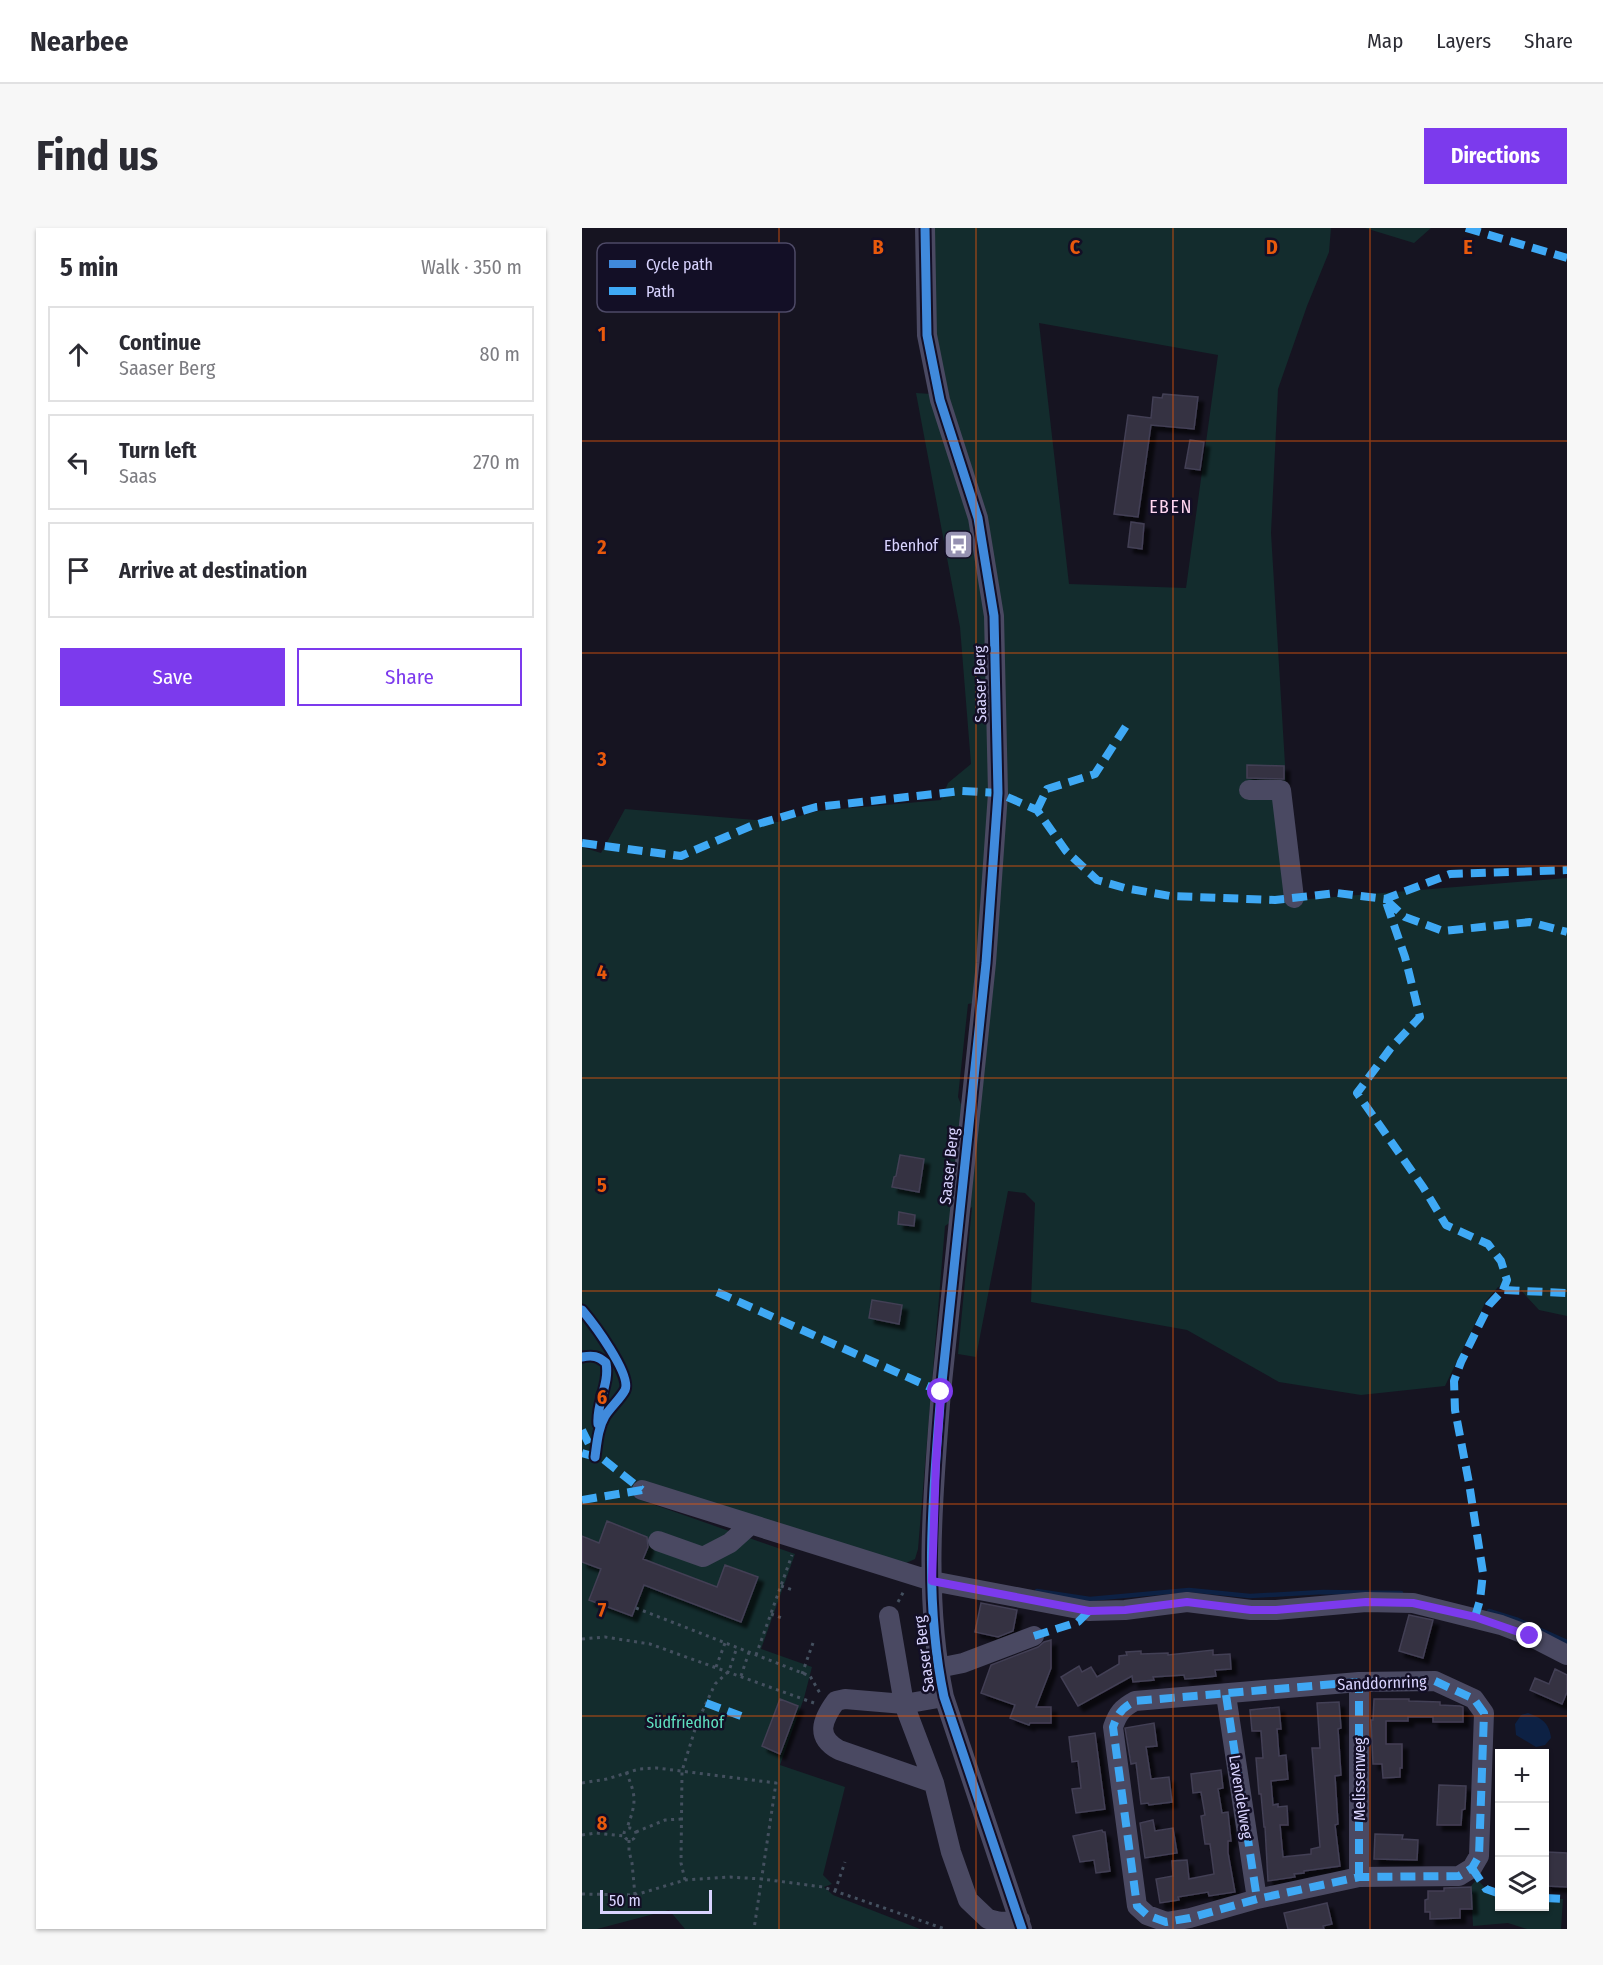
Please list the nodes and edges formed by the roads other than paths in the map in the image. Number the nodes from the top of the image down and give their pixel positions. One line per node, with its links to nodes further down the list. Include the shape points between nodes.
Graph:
1 (925, 228): 7 (street, Saaser Berg, via 927,335 940,400 978,518 994,616 998,793 986,963 941,1392)
2 (1249, 790): 3 (street, via 1281,790)
3 (1294, 898)
4 (642, 1490): 5 (street)
5 (750, 1525): 6 (street, via 730,1543 703,1557); 7 (street)
6 (658, 1541)
7 (932, 1581): 10 (street, via 1089,1611 1187,1602 1251,1610 1366,1602 1413,1603 1501,1625); 11 (street, Saaser Berg)
8 (889, 1616): 15 (street)
9 (1034, 1636): 11 (street, via 963,1663)
10 (1567, 1655)
11 (938, 1668): 14 (street, Saaser Berg)
12 (1359, 1682): 13 (street, Sanddornring); 17 (street, Melissenweg); 17 (street, Sanddornring, via 1435,1681 1474,1700 1484,1713 1476,1863 1459,1876)
13 (1226, 1695): 18 (street, Lavendelweg); 19 (street, Sanddornring, via 1135,1701 1119,1712 1113,1727 1137,1906 1147,1915 1166,1922)
14 (944, 1697): 15 (street); 20 (street, Saaser Berg)
15 (904, 1704): 16 (street); 16 (street, via 836,1701 823,1734 827,1743 839,1750)
16 (934, 1783): 20 (street, via 968,1900 988,1919)
17 (1359, 1876): 18 (street, Sanddornring)
18 (1257, 1899): 19 (street, Sanddornring)
19 (1192, 1924)
20 (1021, 1925)

